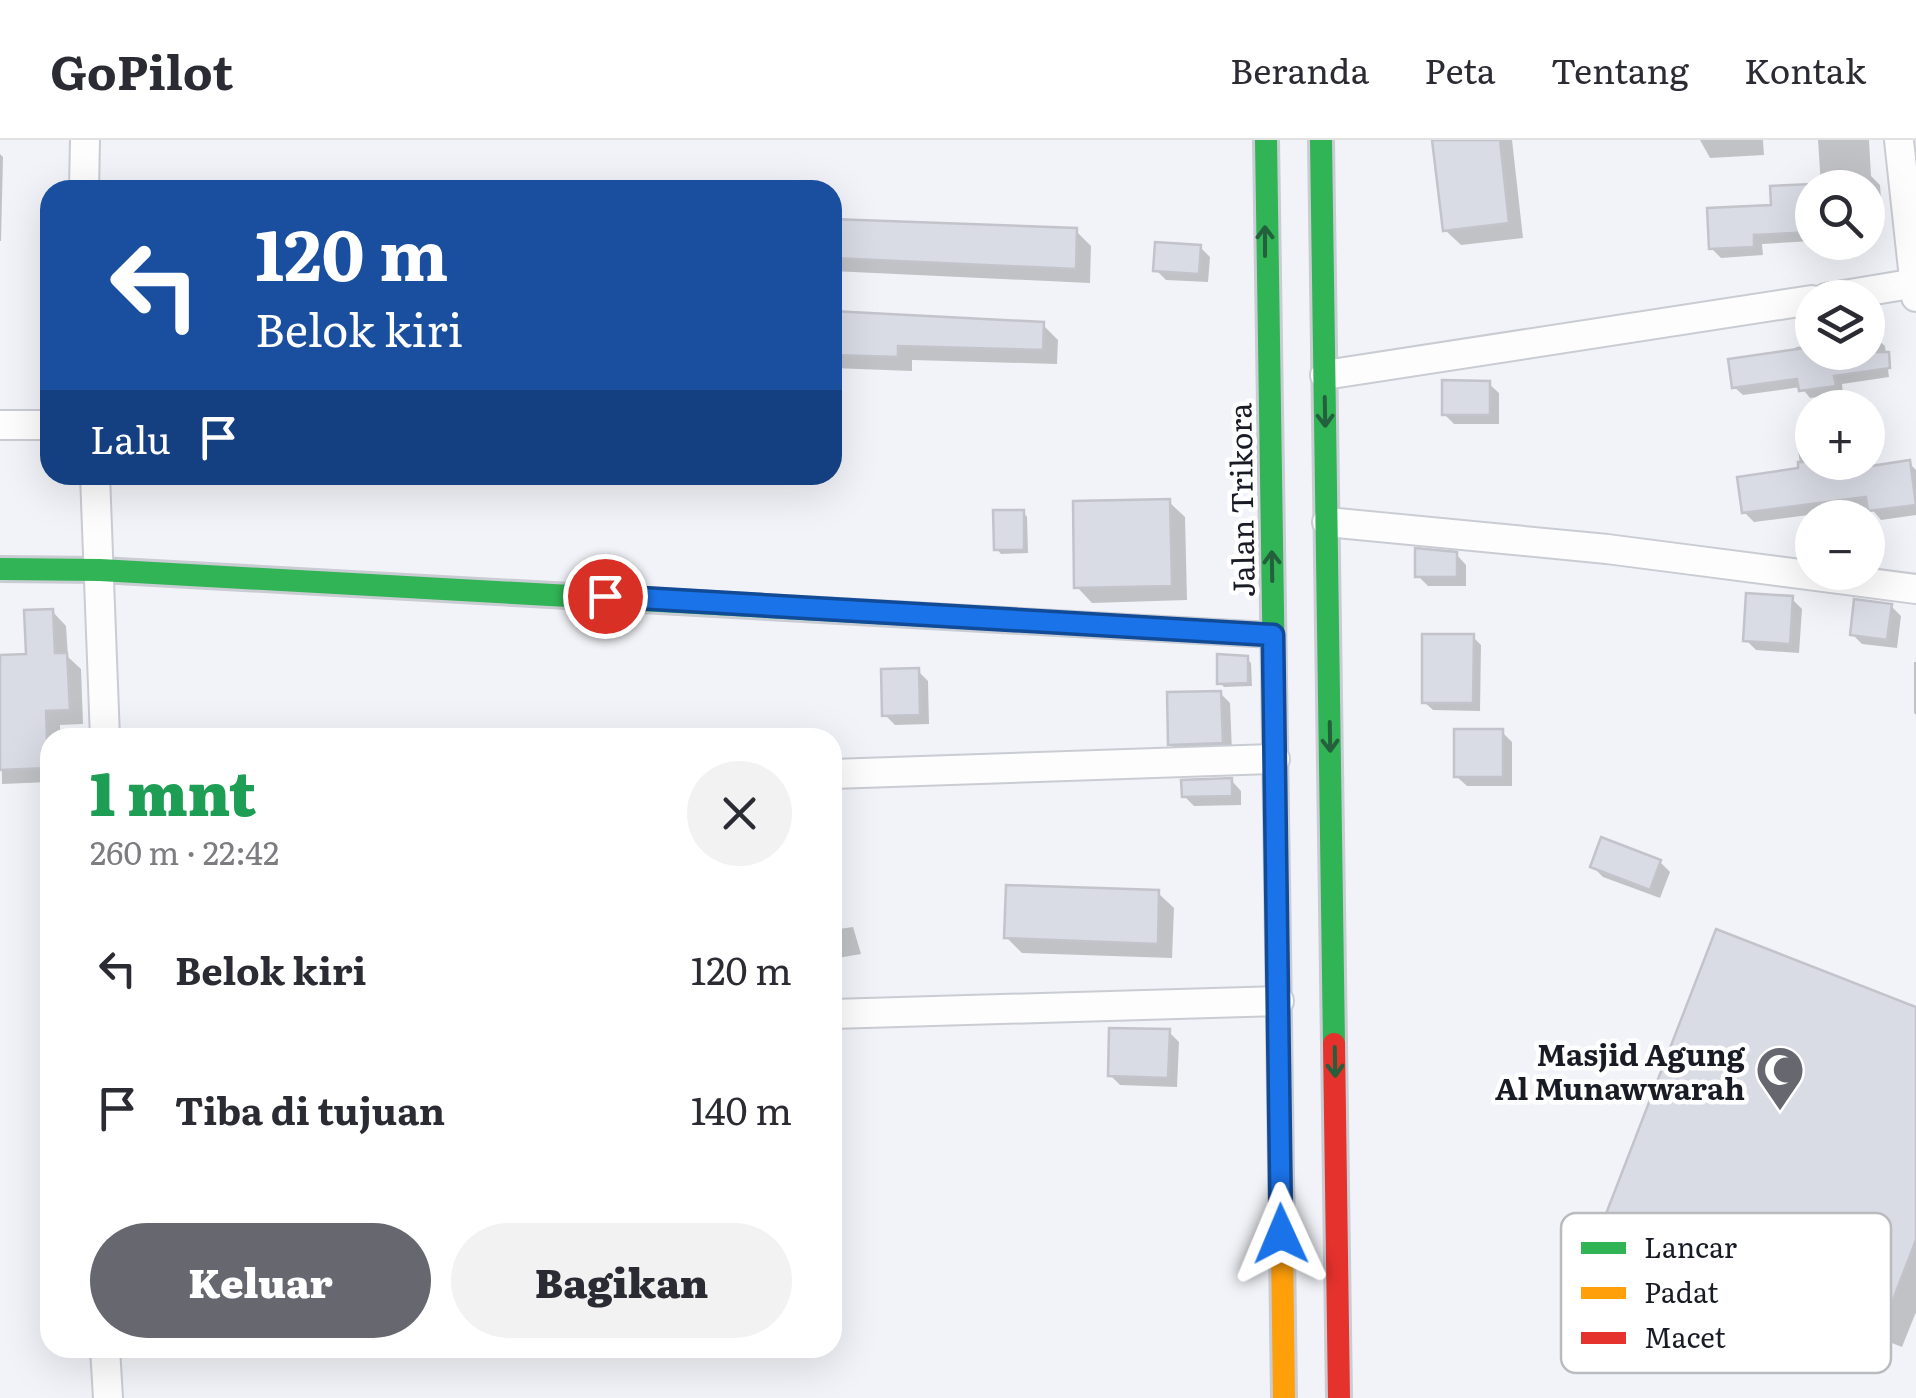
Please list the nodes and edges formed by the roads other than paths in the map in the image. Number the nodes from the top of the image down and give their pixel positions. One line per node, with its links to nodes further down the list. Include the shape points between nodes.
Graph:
1 (85, 140): 5 (street)
2 (1266, 140): 18 (main road, Jalan Trikora, one-way to 2)
3 (1321, 140): 10 (main road, Jalan Trikora)
4 (1899, 140): 6 (street)
5 (84, 180)
6 (1915, 283): 7 (street); 8 (street)
7 (1885, 288)
8 (1916, 297)
9 (1795, 303): 10 (street)
10 (1324, 375): 14 (main road, Jalan Trikora, one-way to 14)
11 (0, 425): 12 (street)
12 (40, 425)
13 (96, 485): 16 (street)
14 (1327, 522): 17 (street); 24 (main road, Jalan Trikora, one-way to 24)
15 (0, 569): 16 (main road)
16 (100, 570): 18 (main road); 19 (street)
17 (1916, 588)
18 (1273, 635): 20 (main road, Jalan Trikora)
19 (105, 728)
20 (1275, 759): 21 (street); 22 (main road, Jalan Trikora)
21 (842, 774)
22 (1279, 1001): 23 (street); 24 (main road, Jalan Trikora)
23 (842, 1014)
24 (1311, 1331): 27 (main road, Jalan Trikora); 28 (main road, Jalan Trikora)
25 (105, 1358): 26 (street)
26 (108, 1398)
27 (1284, 1398)
28 (1339, 1398)

